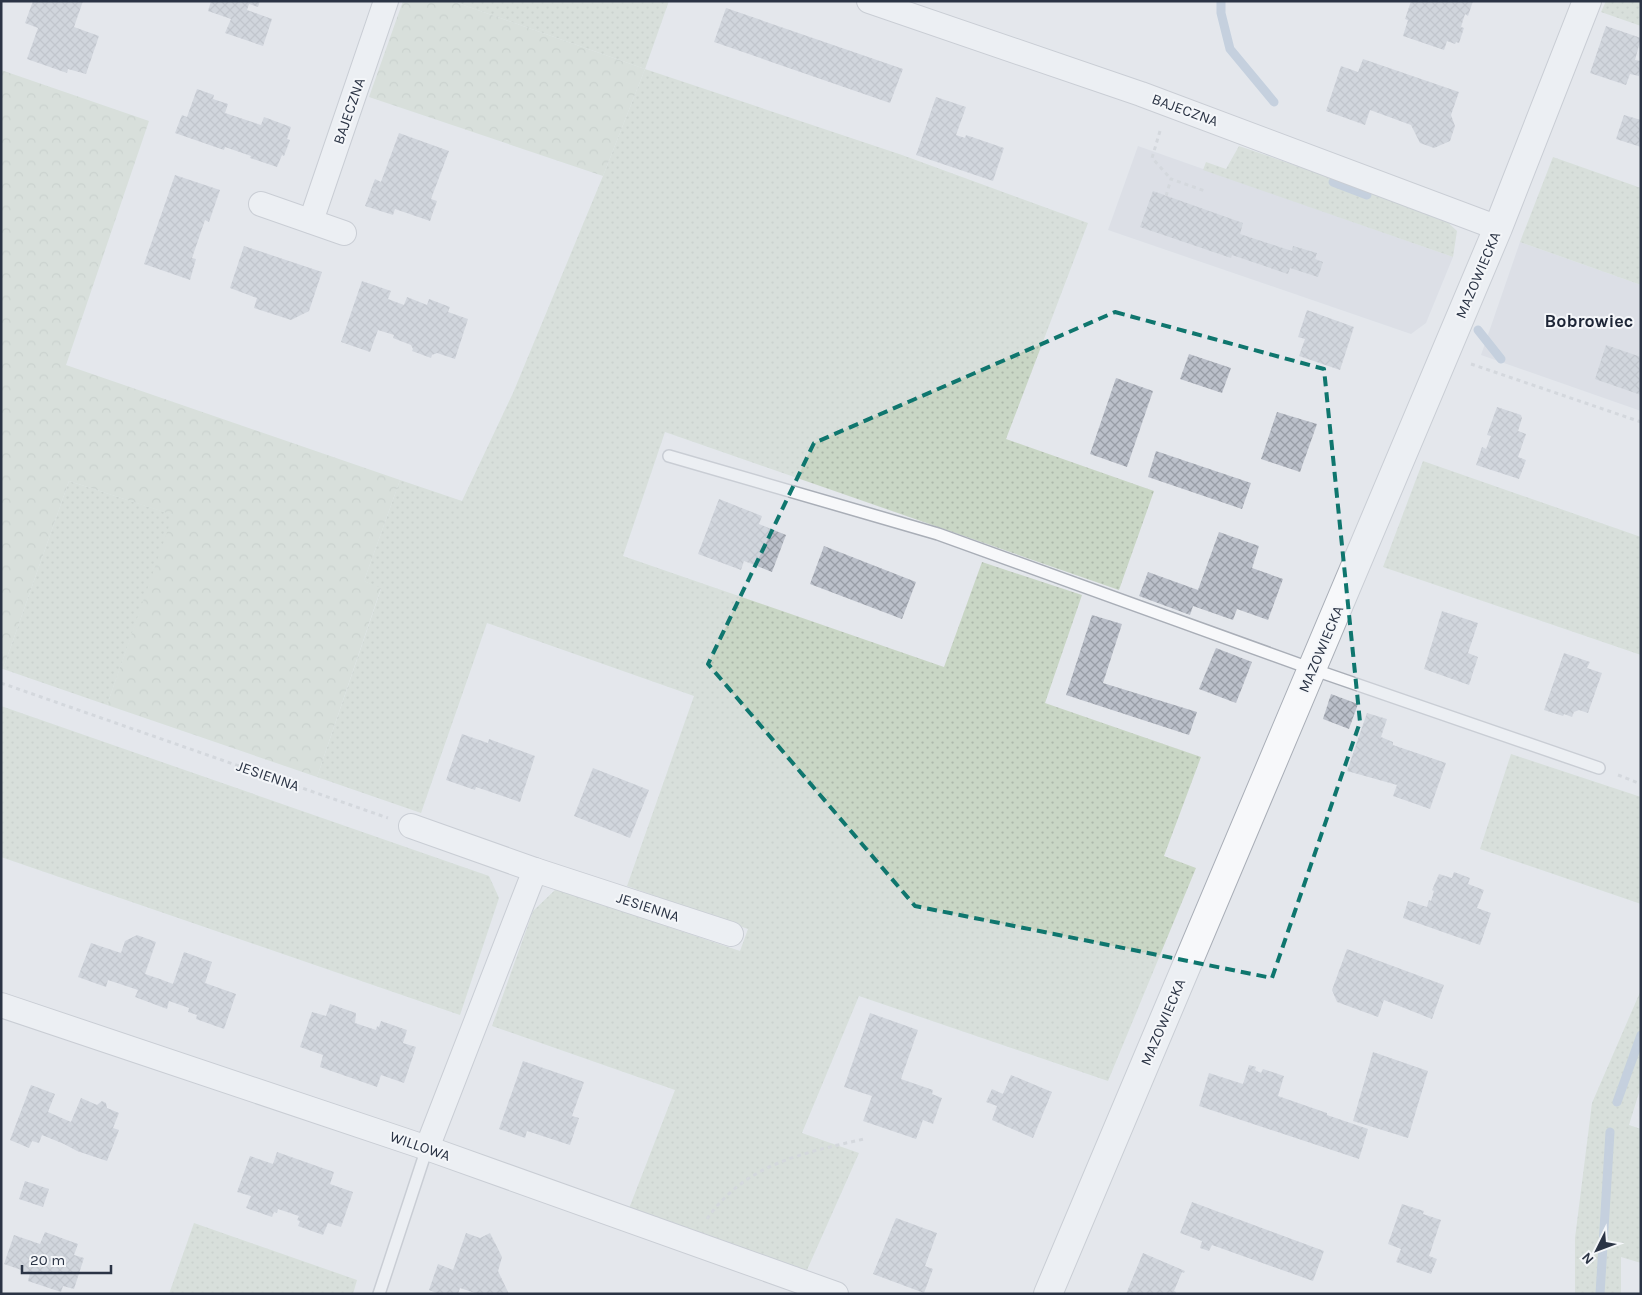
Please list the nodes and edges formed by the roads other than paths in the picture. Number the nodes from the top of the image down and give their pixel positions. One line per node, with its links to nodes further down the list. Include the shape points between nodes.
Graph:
1 (386, 1): 5 (street, BAJECZNA)
2 (869, 1): 6 (street, BAJECZNA, via 1168,104)
3 (1587, 1): 6 (street, MAZOWIECKA)
4 (261, 204): 5 (street)
5 (311, 221): 7 (street)
6 (1498, 228): 9 (street, MAZOWIECKA)
7 (344, 232)
8 (669, 456): 9 (lane, via 938,534)
9 (1312, 669): 10 (lane); 18 (street, MAZOWIECKA)
10 (1599, 768)
11 (411, 826): 12 (street, JESIENNA)
12 (536, 870): 13 (street, JESIENNA); 15 (street)
13 (732, 934)
14 (1, 1005): 15 (street, WILLOWA)
15 (427, 1148): 16 (lane); 17 (street, WILLOWA)
16 (379, 1294)
17 (836, 1294)
18 (1048, 1294)

